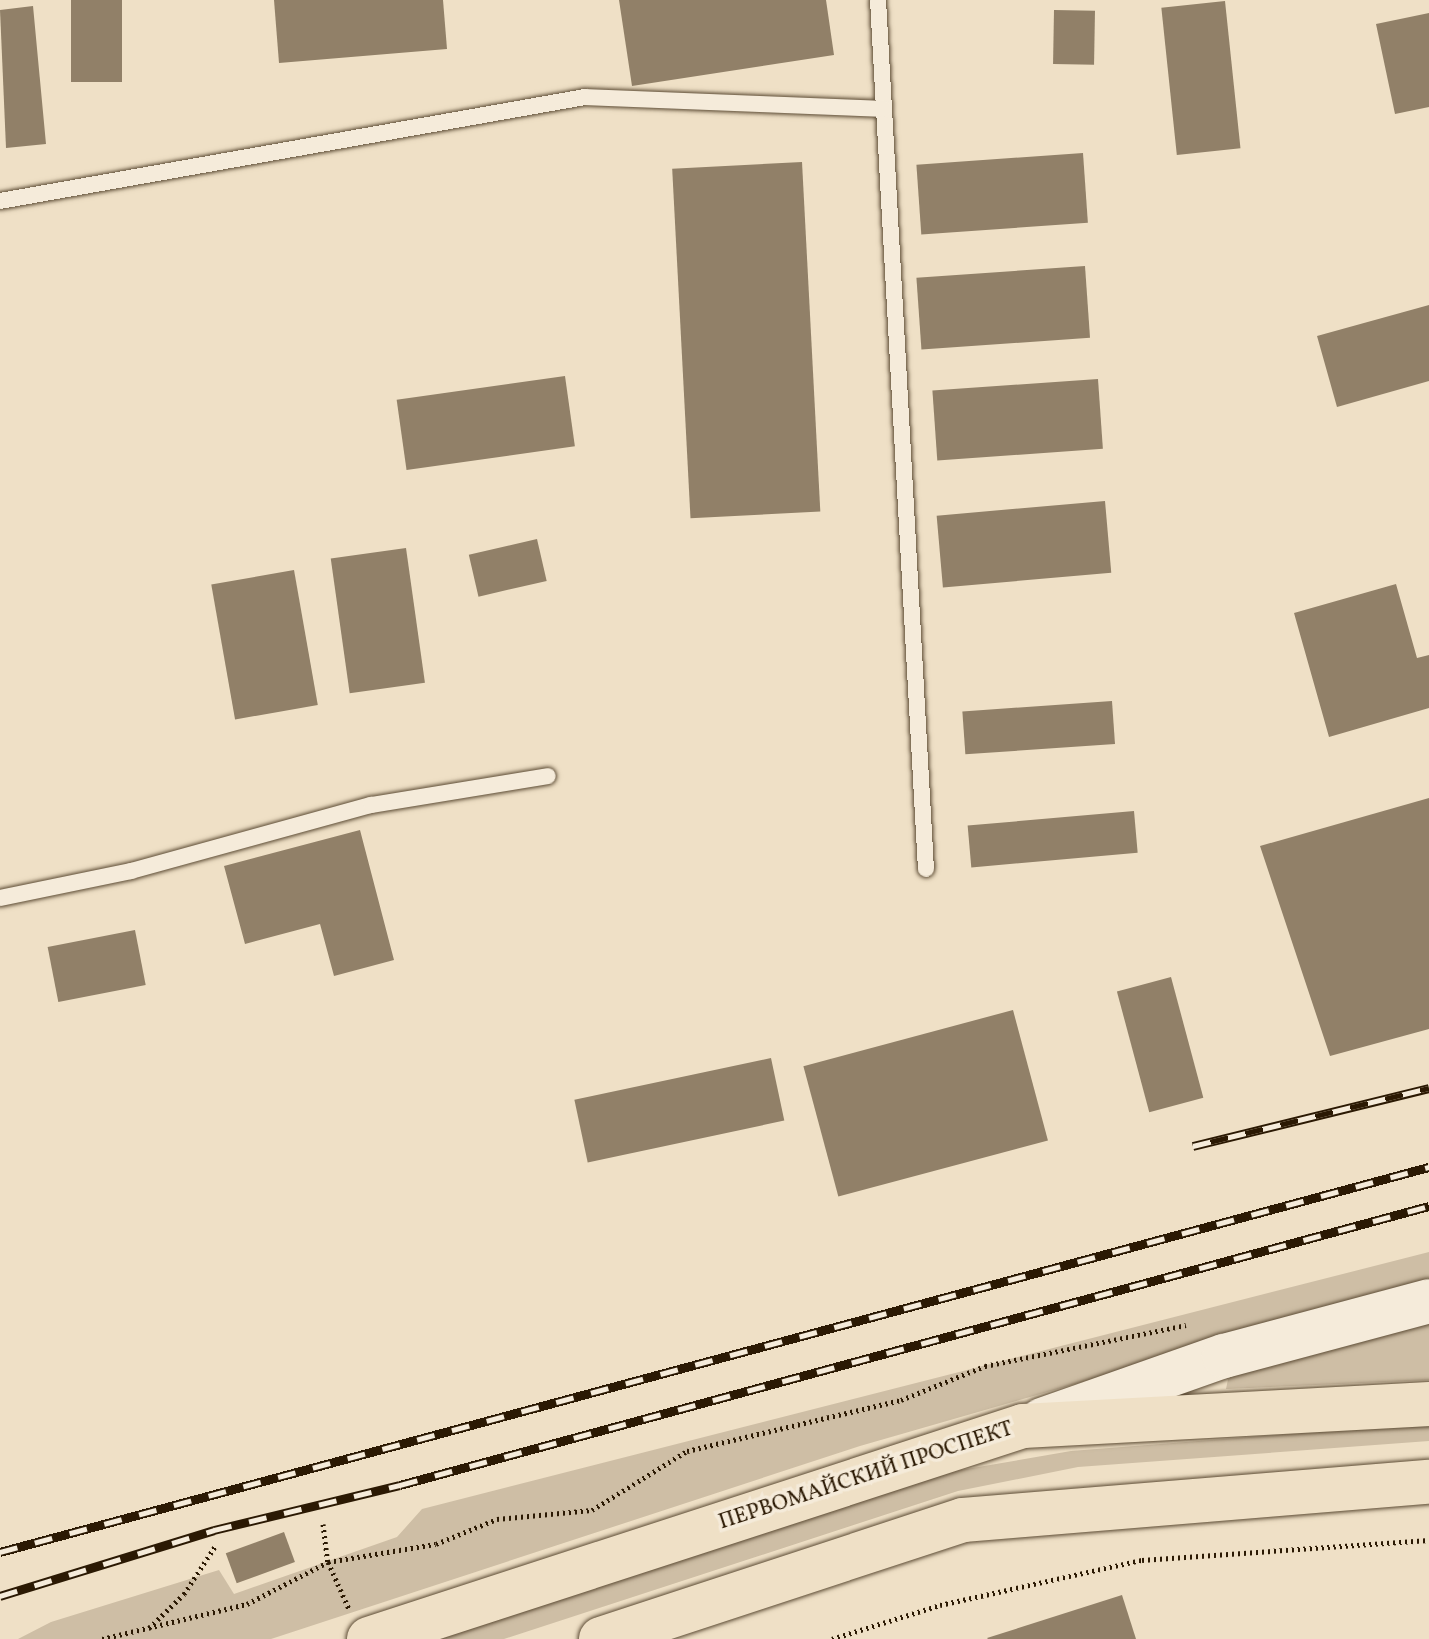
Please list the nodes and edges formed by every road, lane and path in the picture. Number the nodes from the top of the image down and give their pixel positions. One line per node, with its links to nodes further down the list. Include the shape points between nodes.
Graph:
1 (878, 0): 2 (lane)
2 (884, 109): 3 (lane, via 585,97); 5 (lane)
3 (0, 201)
4 (548, 776): 6 (lane, via 371,805 131,871)
5 (926, 869)
6 (0, 898)
7 (1429, 1301): 10 (main road, via 1224,1356)
8 (1199, 1323): 15 (path, via 985,1366 901,1400 687,1451 592,1510 497,1519 436,1544)
9 (1429, 1404): 10 (main road, ПЕРВОМАЙСКИЙ ПРОСПЕКТ)
10 (1023, 1426): 16 (main road, ПЕРВОМАЙСКИЙ ПРОСПЕКТ)
11 (1429, 1482): 19 (main road, via 963,1520)
12 (323, 1524): 15 (path)
13 (1429, 1540): 20 (path, via 1142,1560 940,1605)
14 (216, 1545): 17 (path, via 184,1594)
15 (328, 1562): 16 (path); 17 (path, via 247,1604)
16 (360, 1626)
17 (148, 1629): 18 (path)
18 (102, 1639)
19 (601, 1639)
20 (832, 1639)

